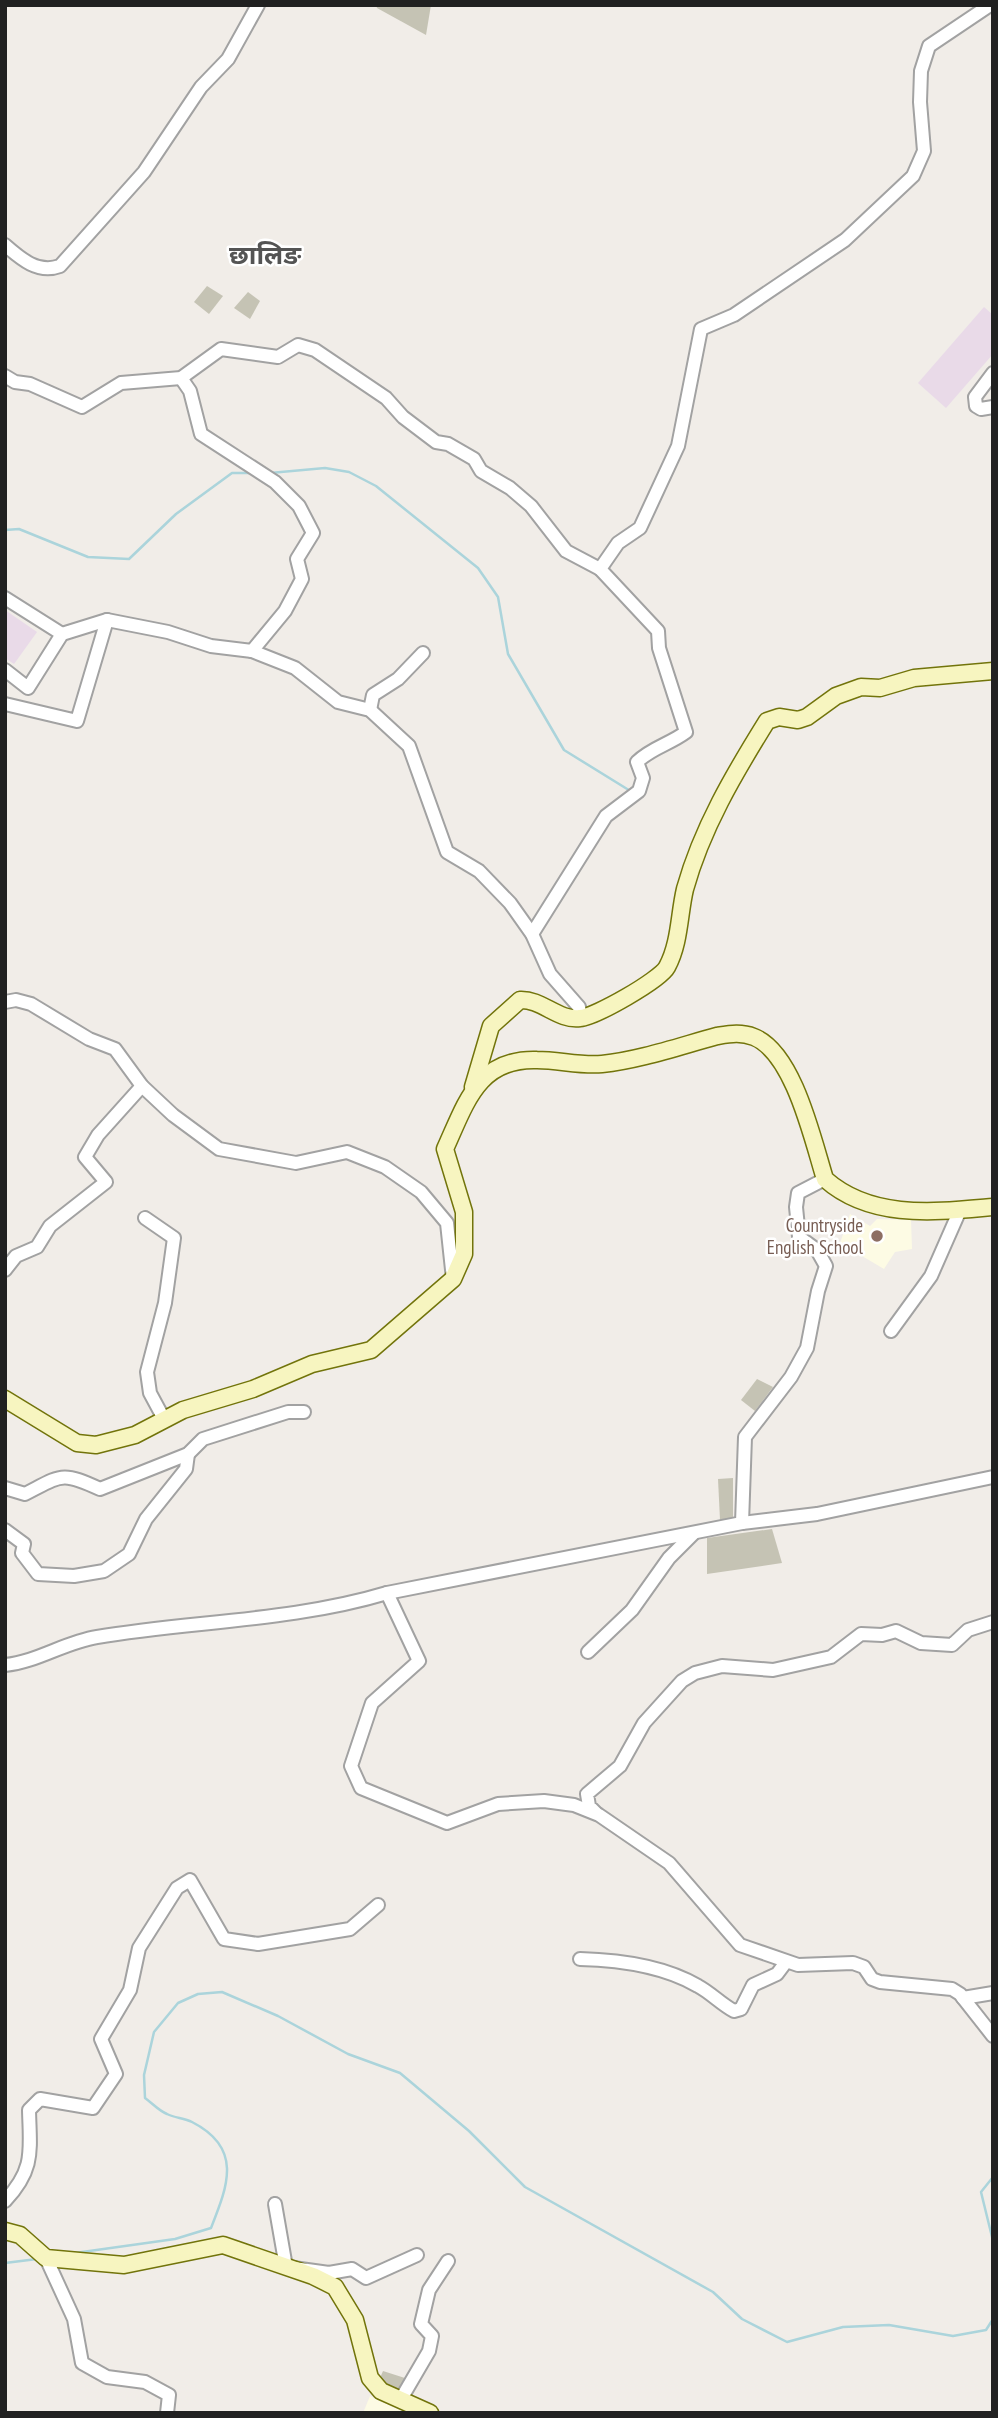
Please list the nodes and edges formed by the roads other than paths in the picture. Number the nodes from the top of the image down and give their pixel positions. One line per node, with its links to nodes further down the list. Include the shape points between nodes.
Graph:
1 (258, 5): 3 (street, via 228,59 201,86 144,172 60,266 49,270 24,262)
2 (990, 5): 8 (street, via 929,46 921,71 924,151 913,176 845,240 734,314 701,329 678,446 640,528 618,543)
3 (5, 245)
4 (993, 373): 7 (street, via 975,397 981,409)
5 (5, 376): 6 (street, via 82,407 121,383)
6 (181, 378): 8 (street, via 221,349 278,357 298,345 315,350 386,398 436,442 474,459 481,471 531,506 566,551); 12 (street, via 190,391 201,434 275,482 299,506 313,533 297,559 302,579 285,611)
7 (993, 407)
8 (600, 569): 18 (street, via 658,631 659,648 686,732 670,744 649,750 637,762 643,778 639,791 606,816)
9 (5, 598): 11 (street)
10 (107, 620): 11 (street); 12 (street, via 211,646); 16 (street, via 77,721)
11 (62, 634): 14 (street, via 28,688)
12 (252, 651): 17 (street, via 295,667 338,702)
13 (423, 653): 17 (street, via 398,680 373,695)
14 (5, 670)
15 (993, 671): 20 (main road, via 861,687 836,696 807,717 767,721 719,803 686,889 666,970)
16 (5, 704)
17 (370, 710): 18 (street, via 409,746 447,852 479,871)
18 (532, 934): 20 (street, via 550,974 579,1007)
19 (5, 1002): 21 (street, via 31,1004 89,1039 116,1049)
20 (581, 1018): 22 (main road, via 562,1016 532,999 520,1000 491,1026)
21 (142, 1086): 27 (street, via 98,1135 85,1157 106,1182 50,1226 37,1247 16,1256); 28 (street, via 219,1149 296,1163 347,1152 385,1167 421,1192 447,1223)
22 (472, 1092): 23 (main road, via 501,1064 537,1060 602,1064 736,1033 755,1037 783,1064); 28 (main road, via 445,1149 465,1220 464,1254)
23 (825, 1179): 25 (main road, via 858,1202 887,1209); 36 (street, via 798,1193 799,1237 817,1250 826,1266 807,1348 745,1437)
24 (993, 1207): 25 (main road)
25 (960, 1210): 29 (street, via 931,1276)
26 (145, 1218): 32 (street, via 174,1238 147,1373 149,1393)
27 (5, 1270)
28 (453, 1279): 32 (main road, via 370,1350 312,1364)
29 (891, 1332)
30 (6, 1397): 32 (main road, via 77,1443 96,1445 135,1435)
31 (304, 1412): 33 (street, via 288,1412 203,1438)
32 (164, 1419)
33 (188, 1454): 35 (street, via 100,1489 60,1476 25,1494); 37 (street, via 186,1469 146,1519 129,1554 104,1571 74,1576 38,1574 22,1553 24,1544)
34 (993, 1478): 36 (street, via 817,1514)
35 (5, 1488)
36 (742, 1522): 38 (street)
37 (5, 1530)
38 (696, 1532): 39 (street); 41 (street, via 669,1558 632,1610)
39 (387, 1593): 42 (street, via 342,1606 73,1641); 43 (street, via 419,1661 372,1703 351,1766 361,1788 447,1823 498,1804 521,1802 574,1805)
40 (993, 1622): 43 (street, via 968,1630 952,1645 921,1643 896,1631 861,1634 831,1657 774,1670 737,1665 695,1673 655,1708 620,1766 587,1794 589,1806)
41 (588, 1652)
42 (5, 1665)
43 (598, 1815): 46 (street, via 669,1863 740,1945)
44 (378, 1905): 50 (street, via 350,1929 258,1944 224,1939 190,1880 177,1888 139,1948 130,1990 101,2039 116,2074 93,2108 40,2099 29,2110 31,2160 22,2183)
45 (580, 1959): 46 (street, via 656,1969 697,1985 734,2011 741,2009 753,1985 777,1974)
46 (786, 1962): 48 (street, via 853,1964 864,1967 880,1982 952,1989)
47 (993, 1993): 48 (street)
48 (963, 1998): 49 (street)
49 (993, 2036)
50 (5, 2201)
51 (275, 2204): 56 (street)
52 (5, 2231): 54 (main road, via 20,2235)
53 (416, 2255): 56 (street, via 366,2278 352,2269 330,2273)
54 (46, 2258): 56 (main road, via 124,2265 223,2245); 59 (street, via 74,2319 82,2364 107,2377 145,2382 169,2395)
55 (447, 2261): 57 (street, via 429,2290 421,2324 432,2336 429,2351)
56 (286, 2267): 57 (main road, via 335,2287 355,2320 370,2378 381,2391)
57 (401, 2399): 58 (main road)
58 (427, 2412)
59 (167, 2413)

